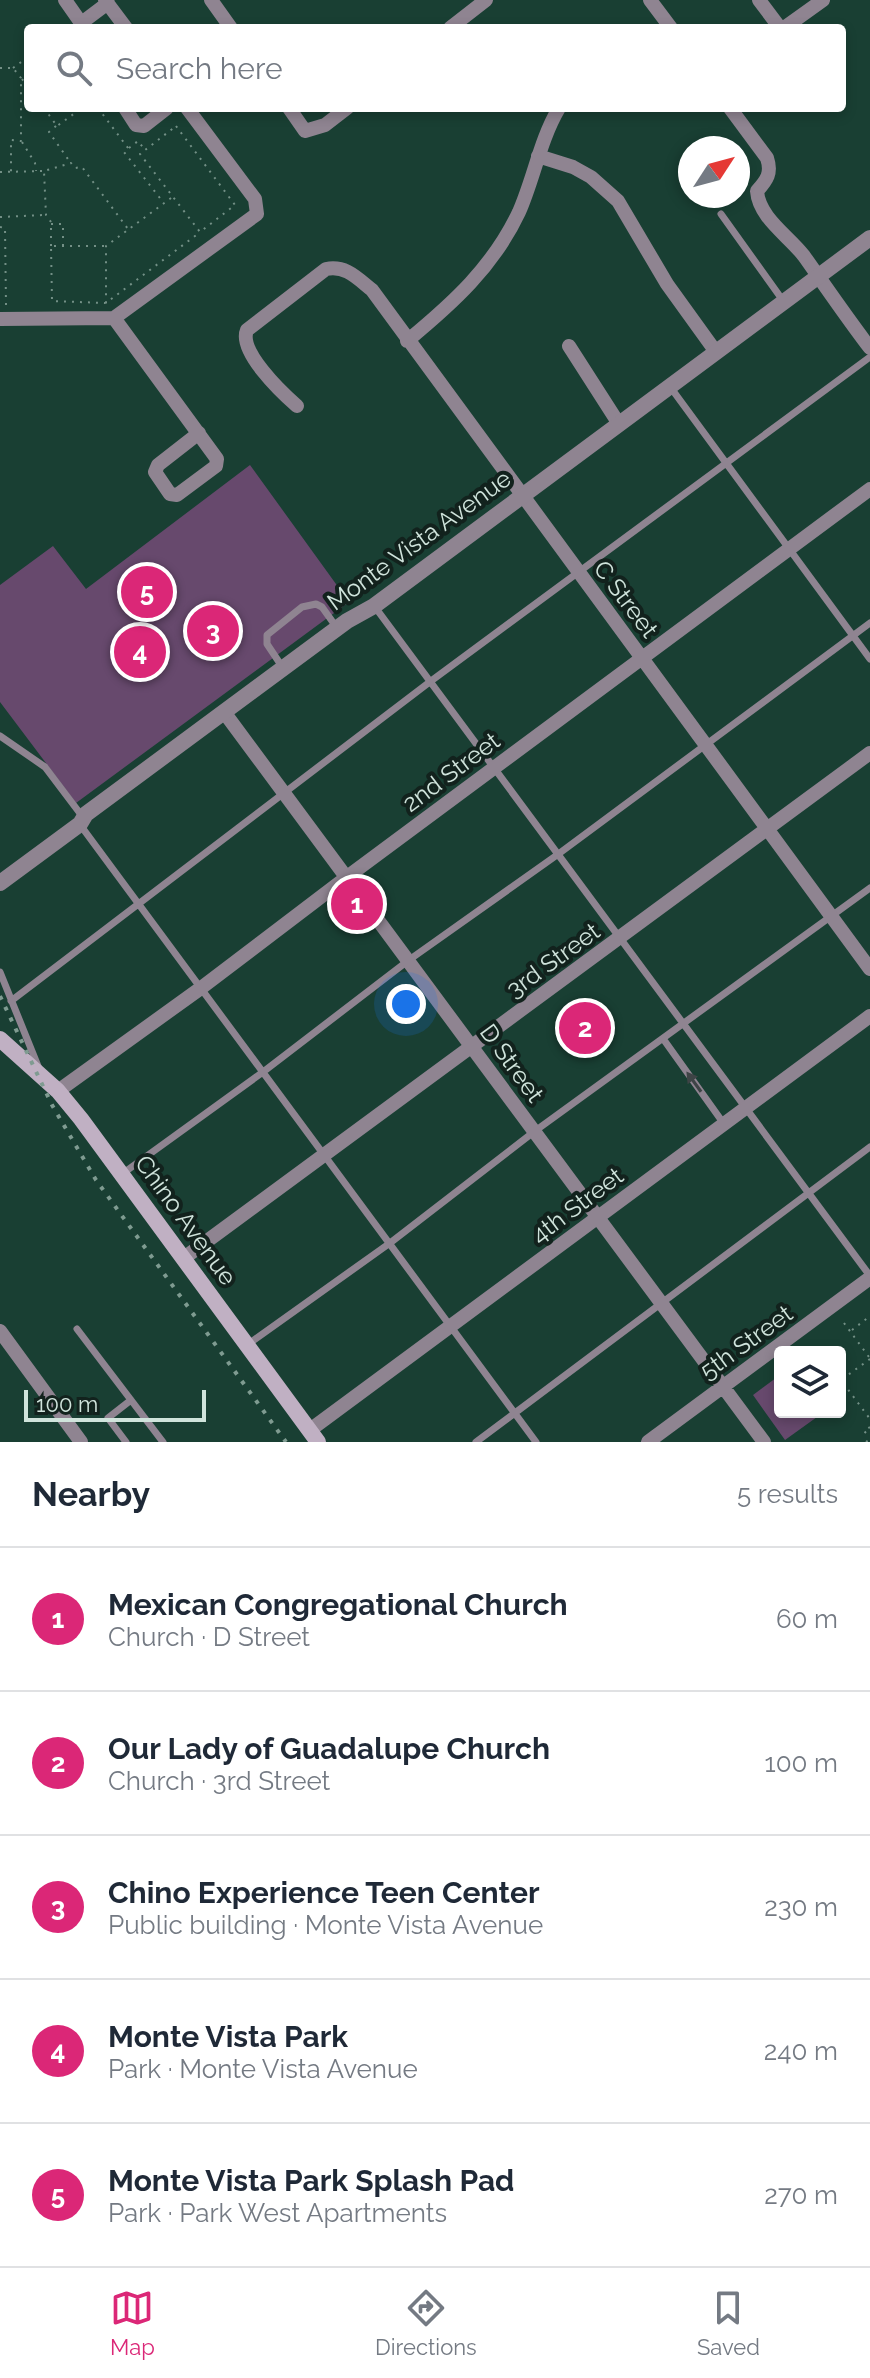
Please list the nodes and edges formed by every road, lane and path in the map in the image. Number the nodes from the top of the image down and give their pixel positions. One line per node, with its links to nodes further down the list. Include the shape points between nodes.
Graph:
1 (65, 0): 7 (street, via 84,21)
2 (211, 0): 9 (street)
3 (486, 0): 10 (street)
4 (650, 0): 11 (street)
5 (759, 0): 12 (street)
6 (823, 0): 13 (street)
7 (107, 2): 8 (street)
8 (123, 24)
9 (228, 24)
10 (455, 24)
11 (668, 24)
12 (779, 24)
13 (788, 24)
14 (24, 60): 16 (path)
15 (0, 68): 16 (path)
16 (13, 68): 17 (path)
17 (21, 78): 18 (path); 30 (path)
18 (24, 82)
19 (47, 112): 29 (path)
20 (76, 112): 29 (path)
21 (101, 112): 31 (path)
22 (128, 112): 23 (street, via 136,125 144,126)
23 (162, 112)
24 (190, 112): 55 (street, via 255,199 257,214)
25 (292, 112): 26 (street, via 305,131)
26 (342, 112)
27 (557, 112): 33 (street)
28 (733, 112): 52 (street, via 770,167 757,191 760,205)
29 (57, 126): 34 (path, via 49,132)
30 (21, 141): 35 (path); 38 (path, via 11,140)
31 (128, 148): 32 (path, via 138,141); 40 (path, via 124,152)
32 (145, 150): 39 (path, via 140,154); 47 (path, via 176,126 235,205)
33 (538, 156): 57 (street, via 519,211 488,265); 60 (street, via 591,177 618,201 667,284)
34 (71, 163): 36 (path); 46 (path, via 82,167)
35 (36, 171): 36 (path); 38 (path)
36 (44, 171): 42 (path)
37 (0, 172): 38 (path)
38 (11, 172)
39 (173, 196): 40 (path); 47 (path)
40 (164, 203): 46 (path)
41 (721, 214): 53 (lane)
42 (46, 215): 43 (path); 44 (path)
43 (0, 217)
44 (51, 224): 49 (path); 50 (path, via 63,224)
45 (0, 227): 56 (path, via 5,228)
46 (128, 229): 51 (path)
47 (200, 232): 54 (path)
48 (870, 238): 52 (street, Monte Vista Avenue)
49 (51, 246): 50 (path); 54 (path, via 52,301)
50 (63, 246): 51 (path)
51 (106, 246): 54 (path)
52 (817, 277): 53 (street, Monte Vista Avenue); 59 (street)
53 (784, 302): 60 (street, Monte Vista Avenue)
54 (106, 303)
55 (114, 318): 56 (street); 65 (street)
56 (3, 319)
57 (407, 341): 63 (street, C Street, via 372,290 347,270 326,269 244,337 278,388); 68 (street, C Street)
58 (569, 346): 64 (street)
59 (870, 348)
60 (716, 352): 62 (street, Monte Vista Avenue)
61 (870, 357): 66 (lane)
62 (670, 386): 64 (street, Monte Vista Avenue); 66 (lane)
63 (297, 406)
64 (619, 424): 68 (street, Monte Vista Avenue)
65 (199, 433): 65 (street, via 217,459 216,466 177,495 170,494 155,472 158,465)
66 (726, 464): 69 (lane); 70 (lane)
67 (870, 489): 69 (street, 2nd Street)
68 (521, 496): 70 (street, C Street); 71 (street, Monte Vista Avenue)
69 (790, 549): 74 (lane); 75 (street, 2nd Street)
70 (579, 573): 75 (street, C Street); 78 (lane)
71 (374, 606): 73 (street, Monte Vista Avenue); 78 (lane)
72 (870, 623): 74 (lane)
73 (337, 628): 77 (street, Monte Vista Avenue); 77 (lane, via 316,604 302,607 272,629 267,644)
74 (853, 636): 76 (lane); 81 (lane)
75 (642, 657): 81 (street, C Street); 83 (street, 2nd Street)
76 (870, 659)
77 (283, 668): 79 (street, Monte Vista Avenue)
78 (431, 681): 83 (lane); 84 (lane)
79 (224, 712): 84 (street, D Street); 85 (street, Monte Vista Avenue)
80 (0, 736): 85 (lane, via 45,767)
81 (705, 746): 86 (street, C Street); 87 (lane)
82 (870, 753): 86 (street, 3rd Street)
83 (494, 767): 87 (lane); 88 (street, 2nd Street)
84 (284, 792): 88 (street, D Street); 91 (lane)
85 (82, 821): 89 (street, Monte Vista Avenue); 91 (lane)
86 (768, 829): 92 (street, C Street); 93 (street, 3rd Street)
87 (557, 855): 93 (lane); 94 (lane)
88 (347, 877): 94 (street, D Street); 97 (street, 2nd Street)
89 (0, 883)
90 (870, 888): 92 (lane)
91 (139, 904): 97 (lane); 98 (lane)
92 (831, 917): 95 (street, C Street); 100 (lane)
93 (619, 938): 100 (lane); 103 (street, 3rd Street)
94 (409, 960): 103 (street, D Street); 104 (lane)
95 (870, 969)
96 (0, 972): 98 (lane)
97 (201, 988): 104 (lane); 106 (street, 2nd Street)
98 (11, 1001): 105 (lane)
99 (870, 1016): 107 (street, 4th Street)
100 (684, 1026): 102 (lane); 107 (lane)
101 (0, 1039): 105 (main road, Chino Avenue)
102 (664, 1040): 108 (lane, one-way to 102); 109 (lane)
103 (473, 1046): 109 (street, D Street); 111 (street, 3rd Street)
104 (263, 1072): 111 (lane); 112 (lane)
105 (42, 1075): 106 (main road, Chino Avenue)
106 (58, 1091): 112 (main road, Chino Avenue)
107 (746, 1108): 108 (street, 4th Street); 113 (lane)
108 (724, 1124): 114 (street, 4th Street)
109 (535, 1131): 114 (street, D Street); 115 (lane)
110 (870, 1147): 113 (lane)
111 (325, 1156): 115 (lane); 116 (street, 3rd Street)
112 (122, 1174): 116 (main road, Chino Avenue)
113 (808, 1194): 117 (lane); 118 (lane)
114 (597, 1217): 118 (street, D Street); 121 (street, 4th Street)
115 (390, 1243): 121 (lane); 125 (lane)
116 (184, 1258): 125 (main road, Chino Avenue)
117 (870, 1277): 127 (street, 5th Street)
118 (661, 1303): 127 (street, D Street); 130 (lane)
119 (870, 1316): 124 (path)
120 (844, 1323): 124 (path)
121 (451, 1326): 130 (lane); 134 (street, 4th Street)
122 (77, 1329): 128 (lane)
123 (0, 1331): 136 (street)
124 (850, 1331): 126 (path)
125 (247, 1345): 134 (main road, Chino Avenue)
126 (870, 1360): 131 (path, via 841,1380)
127 (723, 1387): 141 (street, 5th Street); 142 (street, D Street)
128 (131, 1400): 137 (lane, via 108,1418); 138 (lane)
129 (870, 1411): 131 (path)
130 (516, 1414): 139 (lane); 140 (lane)
131 (866, 1414): 132 (path)
132 (870, 1419)
133 (870, 1427): 135 (path, via 864,1431)
134 (314, 1436)
135 (869, 1439)
136 (81, 1442)
137 (126, 1442)
138 (163, 1442)
139 (476, 1442)
140 (536, 1442)
141 (648, 1442)
142 (764, 1442)

